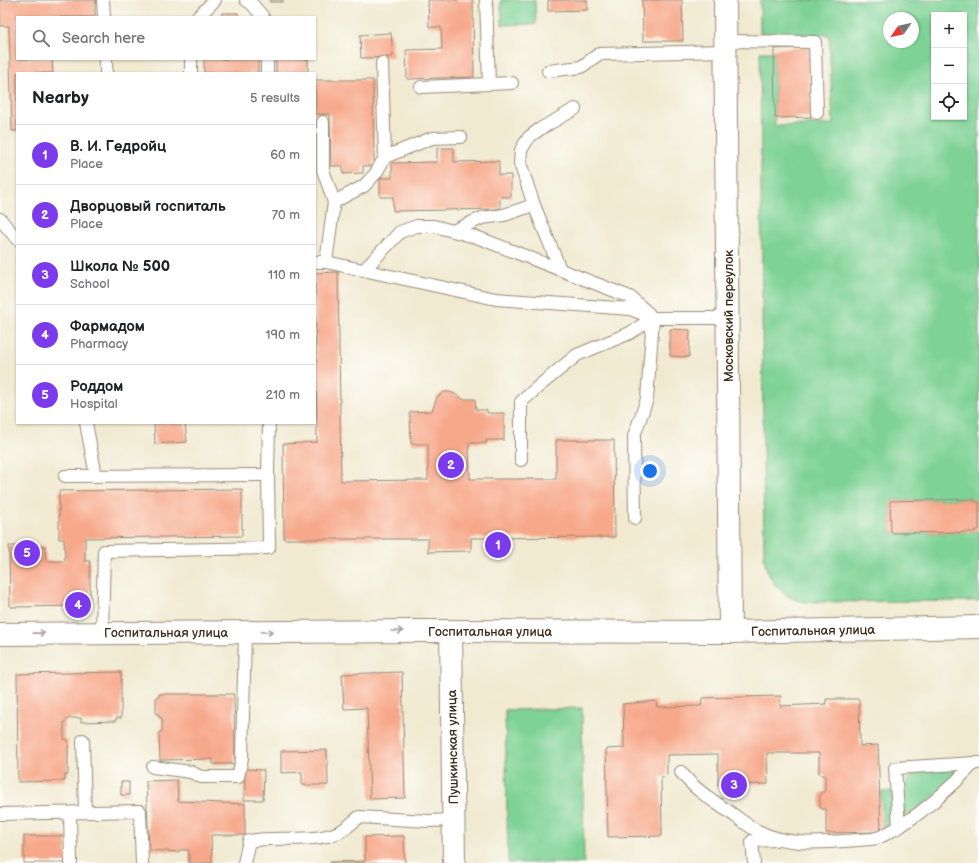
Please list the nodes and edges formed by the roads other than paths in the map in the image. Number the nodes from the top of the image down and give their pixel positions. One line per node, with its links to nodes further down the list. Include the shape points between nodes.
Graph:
1 (103, 0): 6 (lane)
2 (215, 0): 7 (lane)
3 (246, 0): 8 (lane)
4 (486, 0): 19 (lane)
5 (726, 0): 9 (street, Московский переулок)
6 (104, 16)
7 (199, 16)
8 (262, 16)
9 (726, 46): 14 (lane, via 599,54 581,67); 22 (lane, via 815,42); 35 (street, Московский переулок)
10 (106, 60): 15 (lane)
11 (191, 60): 16 (lane)
12 (267, 60): 17 (lane)
13 (382, 63): 25 (lane)
14 (548, 71)
15 (106, 72)
16 (191, 72)
17 (267, 72)
18 (512, 83): 19 (lane)
19 (489, 84): 20 (lane)
20 (421, 88)
21 (575, 109): 27 (lane, via 540,129 530,137 521,150 520,163)
22 (817, 113)
23 (322, 122): 26 (lane, via 323,170)
24 (461, 137): 25 (lane, via 432,138)
25 (385, 157): 26 (lane, via 376,173 364,186)
26 (334, 202): 31 (lane)
27 (534, 205): 29 (lane, via 504,215 482,218); 32 (lane)
28 (0, 219): 30 (lane)
29 (453, 231): 32 (lane, via 479,238); 33 (lane, via 434,226 417,226 400,232)
30 (16, 238)
31 (321, 262): 33 (lane)
32 (560, 269): 34 (lane, via 630,297)
33 (364, 270): 34 (lane, via 496,299 630,309)
34 (653, 318): 35 (lane); 38 (lane, via 630,333 577,356 521,402); 42 (lane, via 647,399 634,436)
35 (728, 318): 47 (street, Московский переулок)
36 (86, 424): 41 (lane)
37 (269, 424): 39 (lane)
38 (521, 460)
39 (268, 475): 41 (lane); 45 (lane, via 269,548 104,551)
40 (65, 476): 41 (lane)
41 (96, 476)
42 (635, 518)
43 (979, 627): 47 (street, Госпитальная улица)
44 (451, 631): 46 (street, Госпитальная улица, one-way to 44); 47 (street, Госпитальная улица); 56 (street, Пушкинская улица)
45 (102, 632): 46 (street, Госпитальная улица); 48 (street, Госпитальная улица, one-way to 45)
46 (245, 632): 51 (lane, via 242,758 238,777 201,777 191,772)
47 (730, 632)
48 (0, 634)
49 (83, 740): 53 (lane)
50 (977, 763): 57 (lane, via 947,792); 57 (lane, via 895,768)
51 (153, 767)
52 (681, 772): 58 (lane, via 694,787 732,814 758,831)
53 (85, 812): 54 (lane); 60 (lane, via 140,811)
54 (70, 813): 55 (lane); 59 (lane)
55 (0, 814)
56 (453, 820): 61 (lane, via 359,817 341,832 324,837 263,838 249,841); 62 (street, Пушкинская улица)
57 (899, 827): 58 (lane, via 872,840)
58 (782, 840): 63 (lane, via 752,841)
59 (72, 863)
60 (142, 863)
61 (244, 863)
62 (454, 863)
63 (754, 863)

